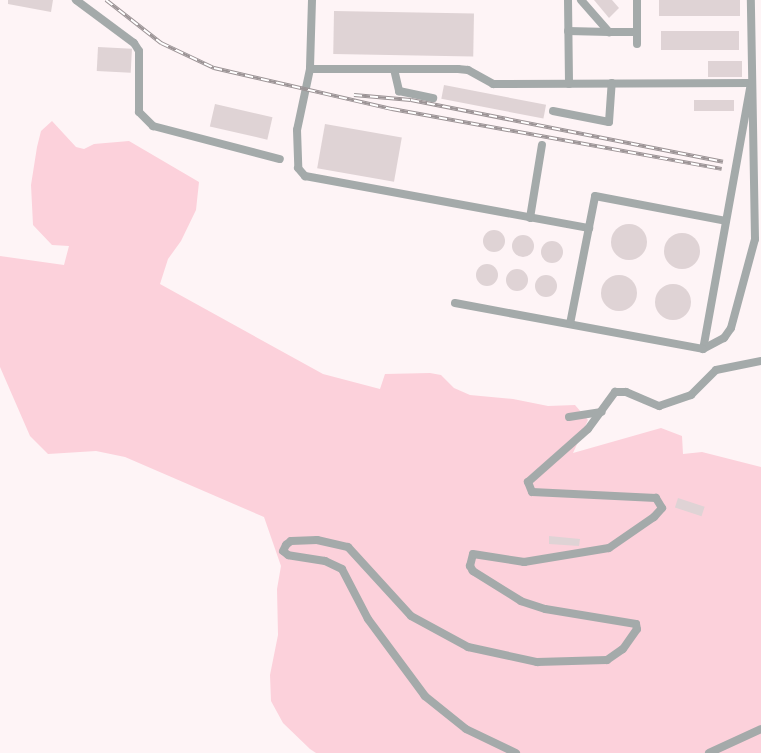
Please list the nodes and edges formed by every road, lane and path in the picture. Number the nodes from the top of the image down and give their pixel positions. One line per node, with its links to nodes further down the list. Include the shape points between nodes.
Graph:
1 (76, 0): 19 (street, via 134,43 138,51 139,112 153,126)
2 (312, 0): 11 (street)
3 (568, 0): 7 (street)
4 (581, 0): 8 (street)
5 (637, 0): 9 (street)
6 (751, 0): 14 (street)
7 (568, 31): 8 (street); 15 (street)
8 (609, 32): 9 (street)
9 (637, 32): 10 (street)
10 (637, 44)
11 (310, 69): 12 (street); 20 (street, via 296,130 298,162 305,176)
12 (394, 69): 15 (street, via 468,70 493,84); 16 (street, via 399,91)
13 (612, 83): 14 (street); 15 (street); 17 (street, via 609,122)
14 (751, 83): 21 (street); 25 (street, via 755,239 731,328 724,338)
15 (569, 84)
16 (433, 98)
17 (553, 111)
18 (542, 144): 20 (street)
19 (280, 159)
20 (530, 218): 22 (street)
21 (726, 221): 22 (street, via 595,196); 25 (street)
22 (589, 228): 24 (street)
23 (455, 303): 24 (street)
24 (570, 324): 25 (street)
25 (703, 349)
26 (761, 361): 27 (street, via 716,370 691,395 659,406 618,391)
27 (602, 412): 28 (street); 30 (street, via 588,429 532,477 528,482 532,492 644,495 656,498 662,508 654,517 603,550 524,562 473,554 470,566 473,571 521,601 545,609 636,624 638,629 623,649 607,660 537,662 487,654 411,616 348,546 330,541 291,541 283,551 288,555 325,561 342,569 368,619 425,696 466,730)
28 (569, 417)
29 (761, 729): 31 (street)
30 (516, 753)
31 (709, 753)

